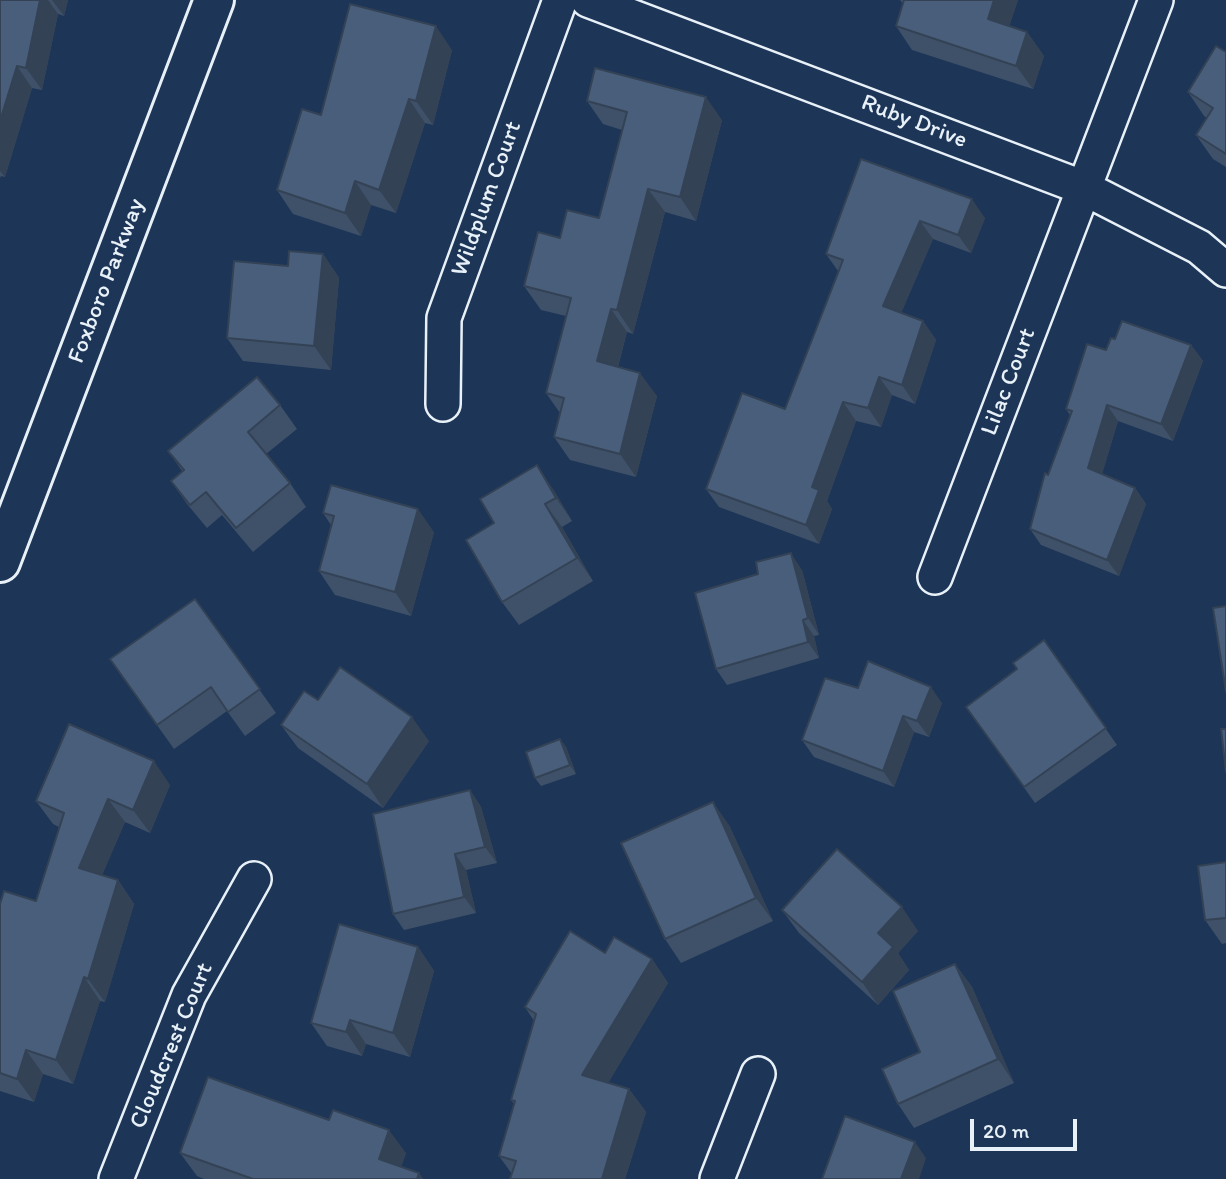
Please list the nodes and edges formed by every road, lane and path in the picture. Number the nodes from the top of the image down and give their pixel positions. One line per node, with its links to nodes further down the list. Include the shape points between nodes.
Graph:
1 (214, 0): 8 (main road, Foxboro Parkway)
2 (560, 0): 7 (street, Wildplum Court, via 443,318)
3 (588, 0): 5 (street, Ruby Drive)
4 (1156, 0): 5 (street, Lilac Court)
5 (1084, 188): 6 (street, Ruby Drive, via 1199,247); 9 (street, Lilac Court)
6 (1226, 270)
7 (443, 404)
8 (0, 562)
9 (935, 577)
10 (254, 879): 12 (street, Cloudcrest Court, via 189,995)
11 (758, 1074): 13 (street)
12 (116, 1179)
13 (717, 1179)

